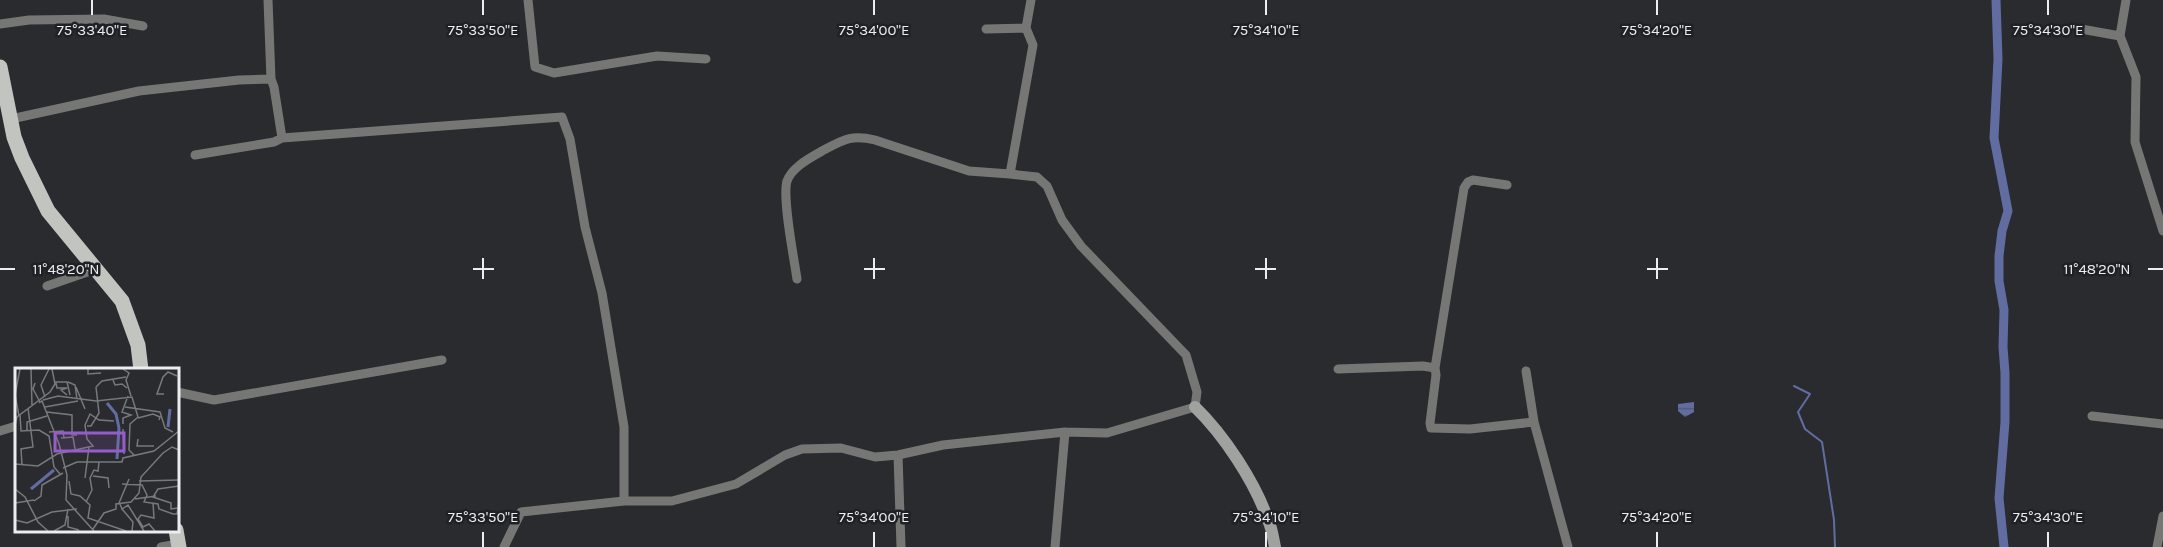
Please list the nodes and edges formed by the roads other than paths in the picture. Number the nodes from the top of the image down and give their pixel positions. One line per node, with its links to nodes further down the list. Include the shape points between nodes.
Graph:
1 (268, 0): 13 (street)
2 (528, 0): 11 (street, via 535,67 554,73 657,56)
3 (1032, 0): 7 (street)
4 (2126, 0): 10 (street)
5 (0, 24): 6 (street, via 104,19)
6 (142, 26)
7 (1026, 28): 8 (street); 17 (street, via 1033,45)
8 (986, 29)
9 (2081, 29): 10 (street)
10 (2120, 36): 19 (street, via 2136,77 2135,142)
11 (706, 59)
12 (0, 67): 14 (main road)
13 (271, 80): 14 (street, via 139,91); 15 (street)
14 (11, 119): 20 (main road, via 22,158 48,211)
15 (282, 138): 16 (street); 37 (street, via 562,117 602,293 624,427)
16 (195, 155)
17 (1010, 174): 21 (street, via 969,171 861,136 846,138 809,158 787,180); 29 (street, via 1037,177 1047,186 1062,220 1081,246 1186,355 1197,392)
18 (1508, 185): 25 (street, via 1473,180 1464,188)
19 (2163, 231)
20 (96, 269): 22 (street); 24 (main road, via 122,301 138,345)
21 (797, 279)
22 (47, 286)
23 (442, 360): 28 (street, via 214,400)
24 (141, 368)
25 (1435, 368): 26 (street); 31 (street, via 1431,428 1470,429)
26 (1338, 369)
27 (1526, 371): 31 (street)
28 (178, 392)
29 (1195, 407): 35 (street, via 1107,433); 44 (street, via 1212,423 1246,475 1269,520)
30 (2092, 416): 32 (street)
31 (1534, 422): 45 (street)
32 (2163, 424)
33 (15, 426): 34 (street)
34 (0, 431)
35 (1065, 432): 36 (street, via 943,445); 43 (street)
36 (898, 455): 37 (street, via 874,457 841,448 802,449 736,484 672,501); 42 (street)
37 (624, 501): 41 (street, via 521,512)
38 (2163, 516): 46 (street)
39 (178, 540): 40 (street)
40 (161, 547)
41 (504, 547)
42 (901, 547)
43 (1055, 547)
44 (1275, 547)
45 (1568, 547)
46 (2157, 547)

